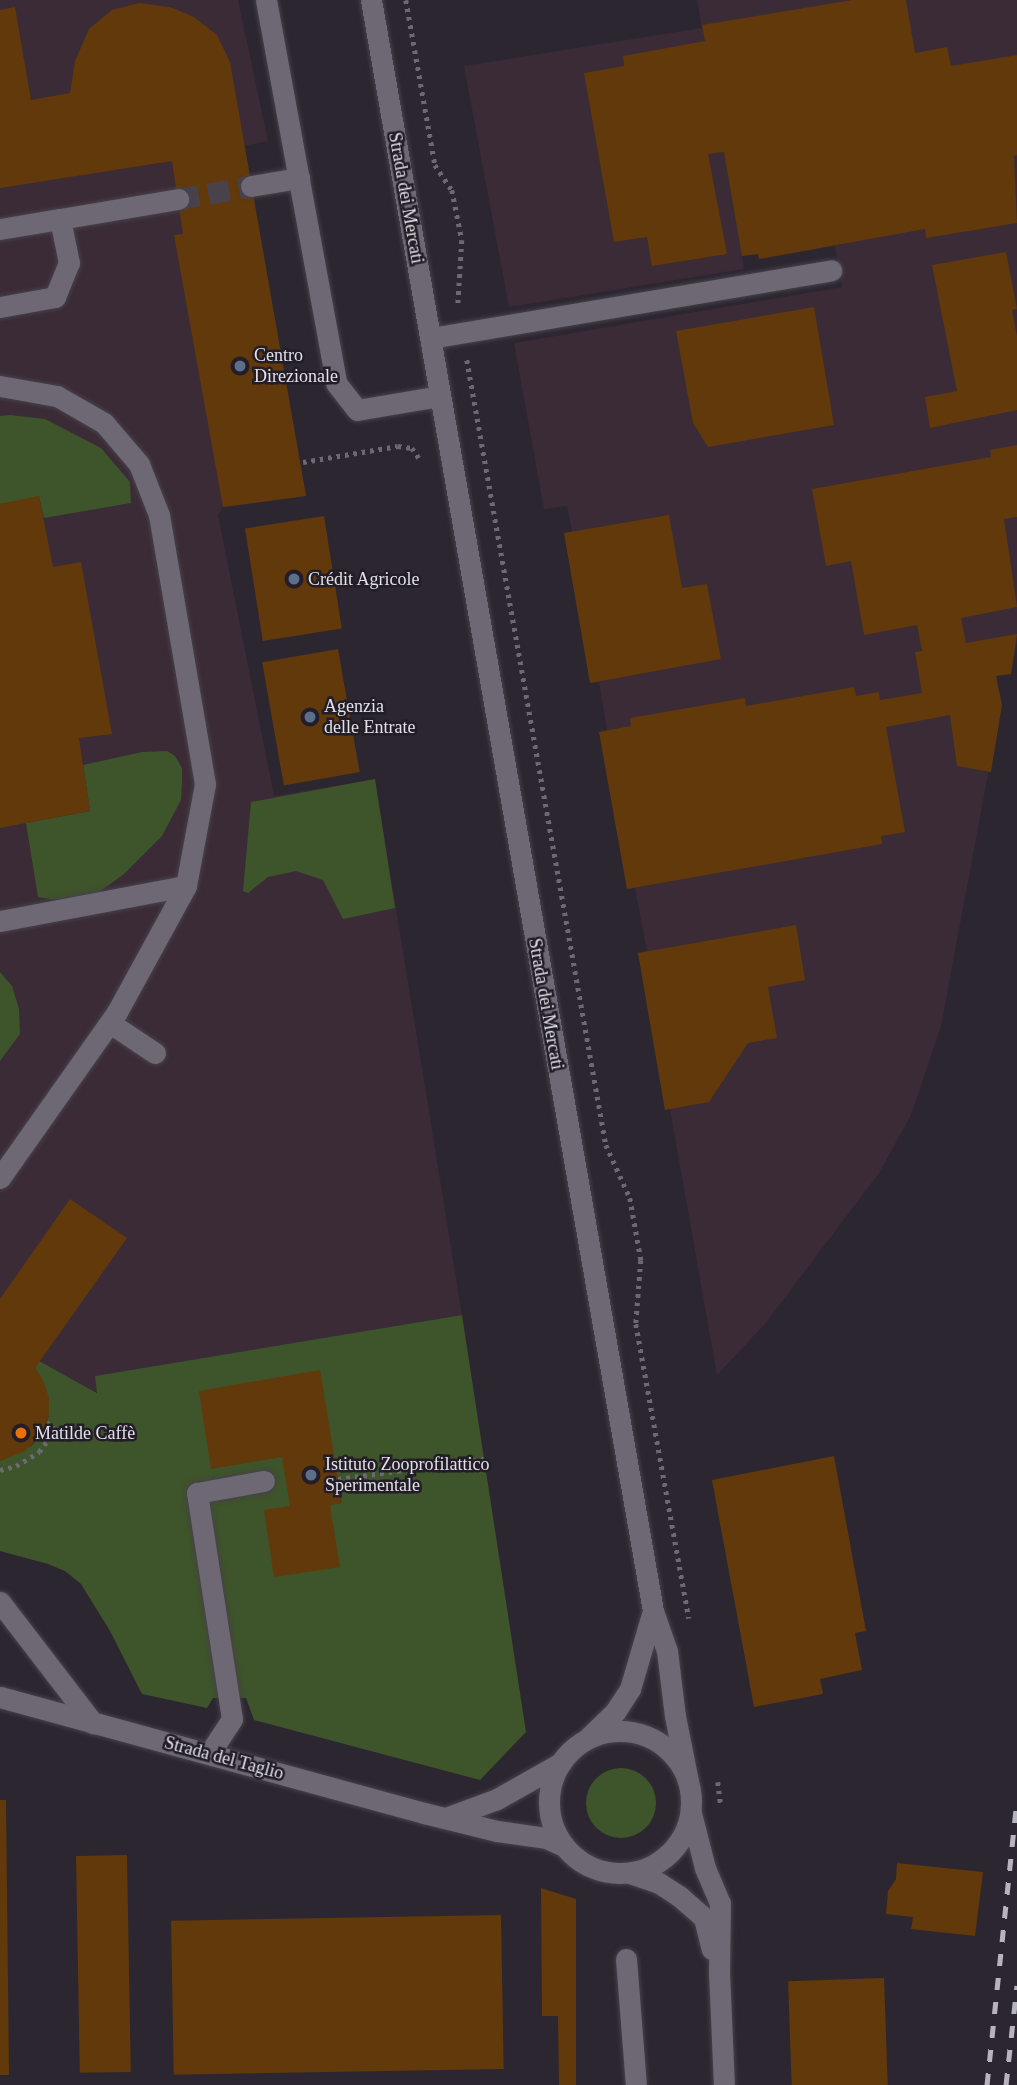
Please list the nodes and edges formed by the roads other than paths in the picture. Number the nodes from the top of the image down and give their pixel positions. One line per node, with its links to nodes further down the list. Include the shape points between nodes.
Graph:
1 (265, 0): 3 (street)
2 (371, 0): 10 (street, Strada dei Mercati)
3 (299, 178): 4 (street); 12 (street, via 336,383 357,410)
4 (251, 186)
5 (178, 199): 6 (street)
6 (60, 219): 7 (street); 9 (street, via 69,263 55,297)
7 (0, 229)
8 (831, 270): 10 (street)
9 (0, 307)
10 (430, 338): 12 (street, Strada dei Mercati)
11 (0, 386): 13 (street, via 57,396 104,423 139,464 159,514 205,784)
12 (440, 396): 20 (street, Strada dei Mercati)
13 (186, 886): 14 (street); 15 (street)
14 (0, 921)
15 (110, 1023): 16 (street); 17 (street)
16 (155, 1053)
17 (0, 1178)
18 (264, 1481): 24 (street, via 198,1493 232,1719)
19 (0, 1602): 22 (street)
20 (653, 1611): 23 (street, Strada dei Mercati, via 630,1689 615,1712); 26 (street, Strada dei Mercati, via 667,1651)
21 (0, 1697): 22 (street, Strada del Taglio)
22 (93, 1723): 24 (street, Strada del Taglio)
23 (584, 1741): 25 (street, Strada dei Mercati); 26 (street, Strada dei Mercati, via 613,1732 646,1736 672,1754)
24 (209, 1754): 28 (street, Strada del Taglio)
25 (561, 1763): 28 (street, via 497,1799); 29 (street, Strada dei Mercati, via 550,1796 550,1814)
26 (688, 1781): 27 (street, Strada dei Mercati)
27 (691, 1813): 30 (street, Strada dei Mercati, via 676,1846 664,1859); 32 (street, Strada dei Mercati, via 705,1868 720,1903)
28 (447, 1817): 29 (street, Strada del Taglio)
29 (564, 1846): 30 (street, Strada dei Mercati, via 593,1868)
30 (630, 1873): 32 (street, Strada dei Mercati, via 659,1883 704,1918)
31 (625, 1959): 33 (street)
32 (719, 1972): 34 (street, Strada dei Mercati)
33 (636, 2085)
34 (724, 2085)

